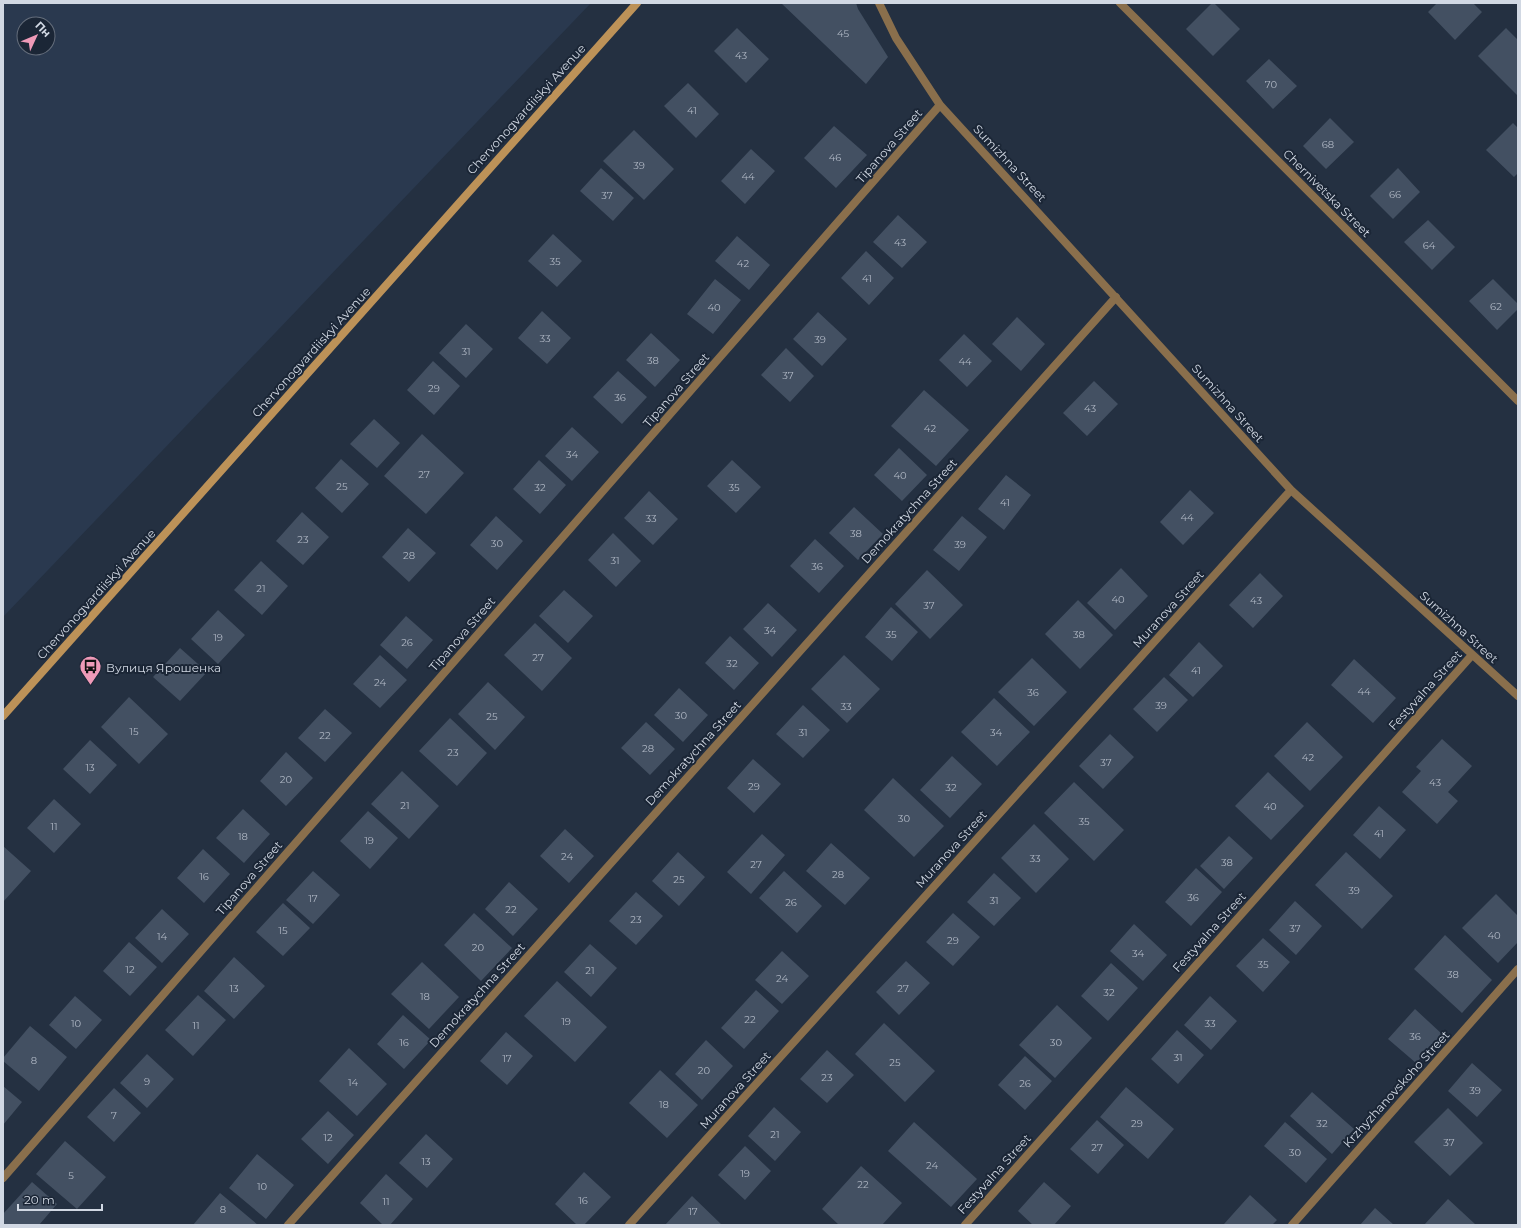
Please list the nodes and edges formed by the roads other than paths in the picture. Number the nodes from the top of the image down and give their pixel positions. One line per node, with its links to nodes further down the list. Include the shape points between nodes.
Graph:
1 (637, 3): 10 (main road, Chervonogvardiiskyi Avenue)
2 (879, 3): 4 (street, Sumizhna Street, via 896,38)
3 (1120, 3): 6 (street, Chernivetska Street)
4 (940, 105): 5 (street, Sumizhna Street); 12 (street, Tipanova Street)
5 (1116, 297): 7 (street, Sumizhna Street); 13 (street, Demokratychna Street)
6 (1518, 401)
7 (1291, 490): 8 (street, Sumizhna Street); 14 (street, Muranova Street)
8 (1472, 655): 9 (street, Sumizhna Street); 15 (street, Festyvalna Street)
9 (1518, 696)
10 (3, 716)
11 (1518, 969): 16 (street, Krzhyzhanovskoho Street)
12 (3, 1178)
13 (288, 1225)
14 (630, 1225)
15 (965, 1225)
16 (1292, 1225)

